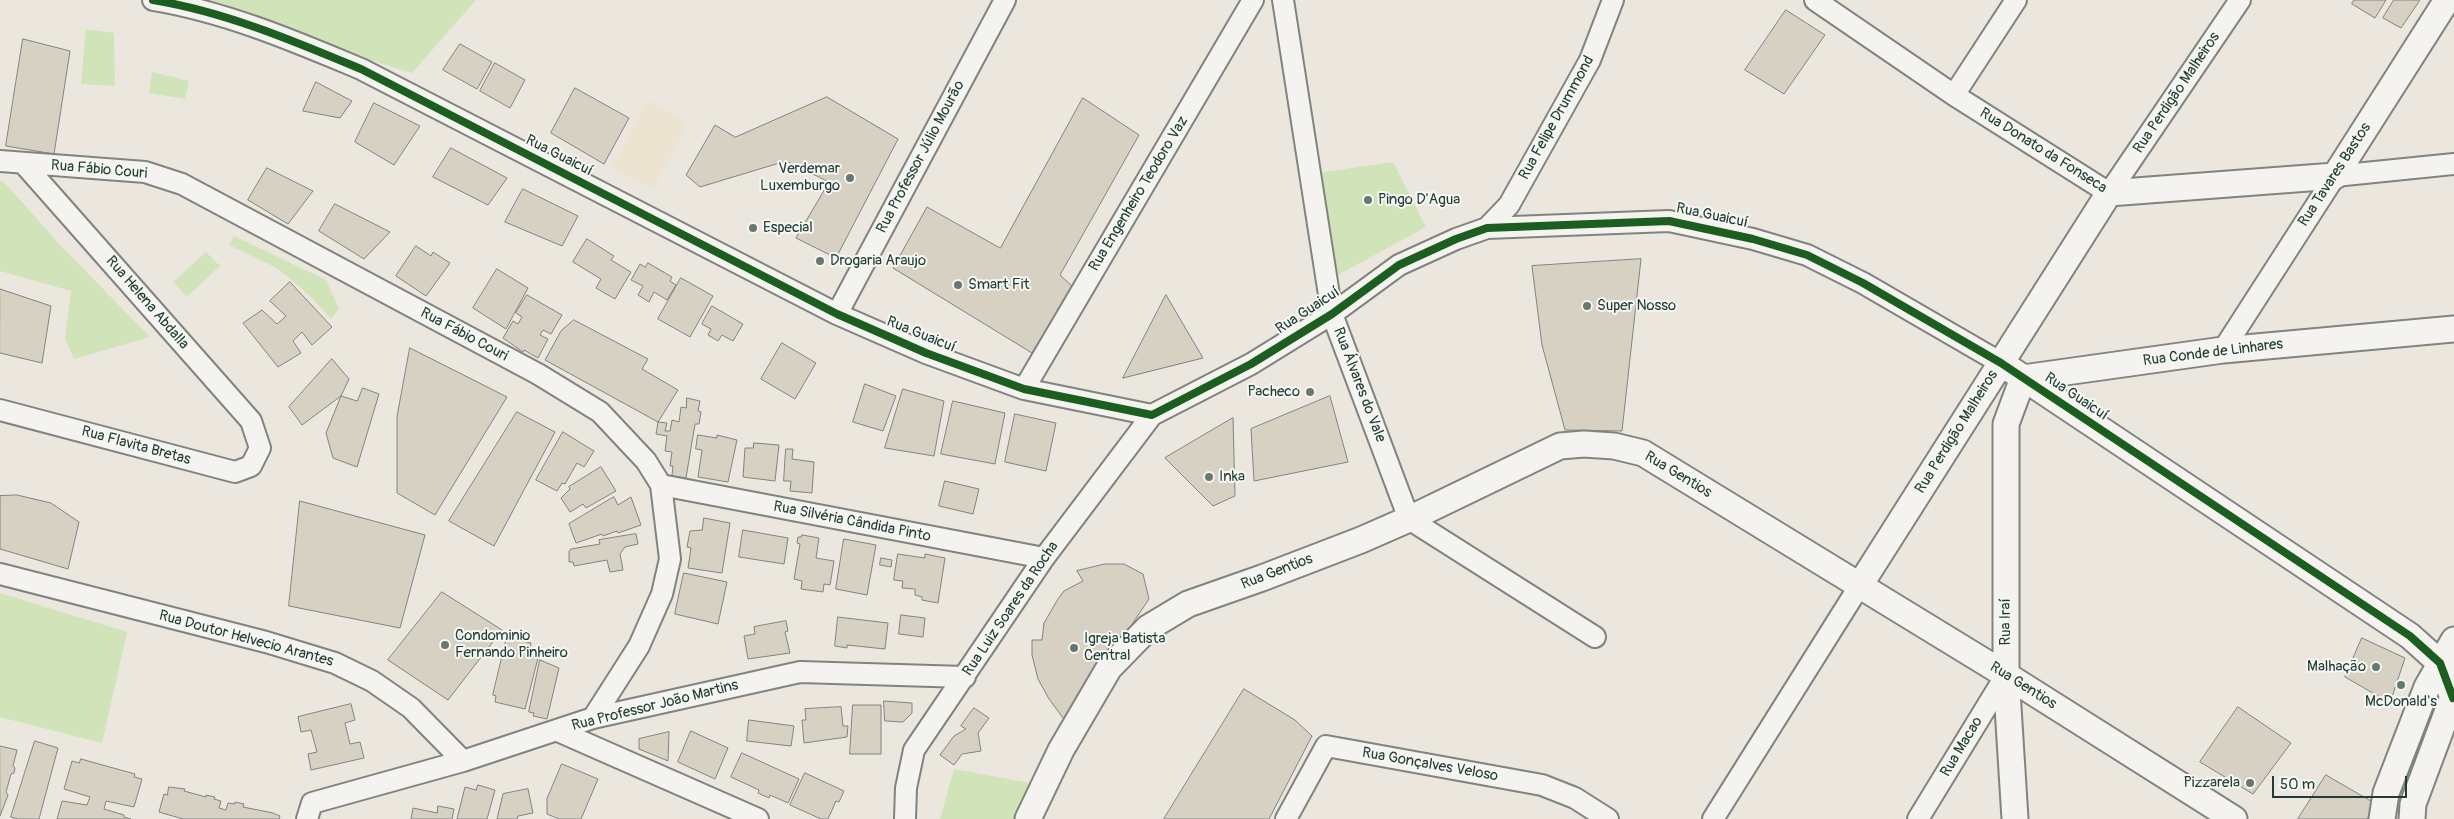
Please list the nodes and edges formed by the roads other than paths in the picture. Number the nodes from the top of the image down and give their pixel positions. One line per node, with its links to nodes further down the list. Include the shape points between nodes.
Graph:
1 (153, 0): 17 (street, Rua Guaicuí, via 232,19 361,69)
2 (1005, 0): 17 (street, Rua Professor Júlio Mourão)
3 (1253, 0): 23 (street, Rua Engenheiro Teodoro Vaz)
4 (1283, 0): 18 (street, Rua Álvares do Vale)
5 (1613, 0): 16 (street, Rua Felipe Drummond, via 1590,60 1509,206)
6 (1814, 0): 10 (street, Rua Donato da Fonseca)
7 (2016, 0): 10 (street)
8 (2240, 0): 15 (street, Rua Perdigão Malheiros)
9 (2447, 0): 14 (street, Rua Tavares Bastos)
10 (1954, 95): 15 (street, Rua Donato da Fonseca)
11 (0, 161): 12 (street, Rua Fábio Couri)
12 (24, 164): 26 (street, Rua Helena Abdalla, via 251,421); 27 (street, Rua Fábio Couri, via 144,172 182,184 538,374 600,412 646,460)
13 (2454, 164): 14 (street, Rua Donato da Fonseca)
14 (2335, 176): 15 (street, Rua Donato da Fonseca); 20 (street, Rua Tavares Bastos)
15 (2109, 193): 21 (street, Rua Perdigão Malheiros)
16 (1488, 228): 18 (street, Rua Guaicuí, via 1399,265); 21 (street, Rua Guaicuí, via 1669,221 1752,239 1807,255 1863,282)
17 (837, 314): 23 (street, Rua Guaicuí, via 926,353)
18 (1332, 314): 25 (street, Rua Guaicuí, via 1251,364); 28 (street, Rua Álvares do Vale)
19 (2454, 329): 20 (street, Rua Conde de Linhares)
20 (2223, 350): 22 (street, Rua Conde de Linhares)
21 (2001, 363): 22 (street, Rua Guaicuí); 31 (street, Rua Perdigão Malheiros)
22 (2023, 378): 32 (street, Rua Iraí, via 2006,424); 35 (street, Rua Guaicuí, via 2410,636)
23 (1024, 389): 25 (street, Rua Guaicuí)
24 (0, 410): 26 (street, Rua Flavita Bretas, via 236,472 251,466)
25 (1152, 415): 29 (street, Rua Luiz Soares da Rocha)
26 (260, 448)
27 (660, 485): 29 (street, Rua Silvéria Cândida Pinto); 39 (street, Rua Fábio Couri, via 670,559 662,594 639,646)
28 (1409, 519): 31 (street, Rua Gentios, via 1560,446 1614,446 1643,452); 33 (street); 45 (street, Rua Gentios, via 1188,604 1148,628 1109,668 1061,750)
29 (1044, 558): 37 (street, Rua Luiz Soares da Rocha)
30 (0, 574): 41 (street, Rua Doutor Helvecio Arantes, via 266,642 335,663 372,681 411,708)
31 (1860, 585): 34 (street, Rua Gentios); 48 (street, Rua Perdigão Malheiros)
32 (2006, 632): 34 (street, via 1986,644); 36 (street, Rua Iraí)
33 (1596, 636)
34 (1963, 648): 36 (street, Rua Gentios)
35 (2449, 653): 38 (street); 52 (street, via 2426,687 2386,793)
36 (2006, 675): 49 (street, Rua Macao); 50 (street, Rua Iraí); 51 (street, Rua Gentios)
37 (965, 677): 39 (street, Rua Professor João Martins, via 800,672); 44 (street, Rua Luiz Soares da Rocha, via 914,750 906,788)
38 (2454, 697): 53 (street, via 2414,804)
39 (593, 718): 40 (street, Rua Professor João Martins)
40 (558, 731): 41 (street, Rua Professor João Martins); 43 (street)
41 (463, 761): 42 (street, Rua Professor João Martins, via 312,802)
42 (307, 819)
43 (758, 819)
44 (906, 819)
45 (1028, 819)
46 (1286, 819): 47 (street, Rua Gonçalves Veloso, via 1326,746 1542,785 1575,798)
47 (1608, 819)
48 (1712, 819)
49 (1918, 819)
50 (2015, 819)
51 (2234, 819)
52 (2382, 819)
53 (2412, 819)

